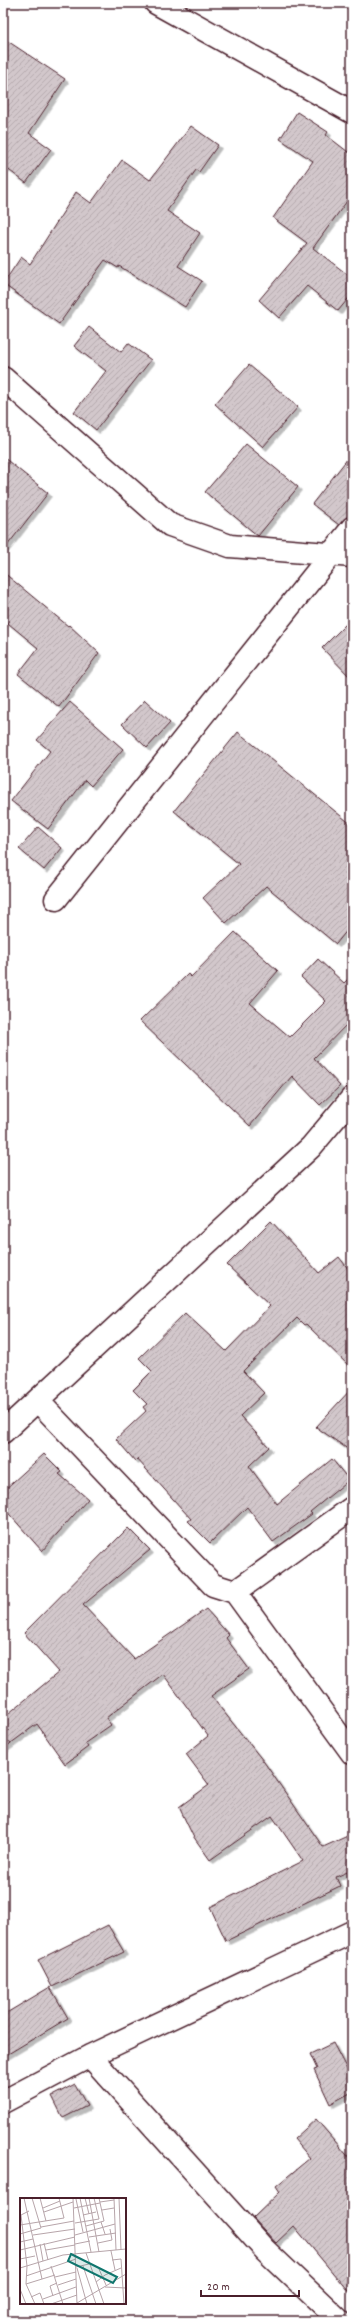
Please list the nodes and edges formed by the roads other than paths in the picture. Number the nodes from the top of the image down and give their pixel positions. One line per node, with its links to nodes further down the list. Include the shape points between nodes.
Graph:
1 (156, 3): 2 (street)
2 (352, 112)
3 (3, 378): 5 (street, via 170,525 230,546)
4 (352, 528): 5 (street)
5 (329, 556): 6 (street); 7 (street)
6 (352, 556)
7 (56, 898)
8 (352, 1098): 9 (street, via 311,1147)
9 (38, 1401): 10 (street); 12 (street, via 213,1585)
10 (3, 1432)
11 (352, 1508): 12 (street)
12 (235, 1592): 13 (street)
13 (352, 1753)
14 (352, 1932): 15 (street)
15 (90, 2056): 16 (street); 17 (street, via 265,2250)
16 (3, 2102)
17 (340, 2321)

